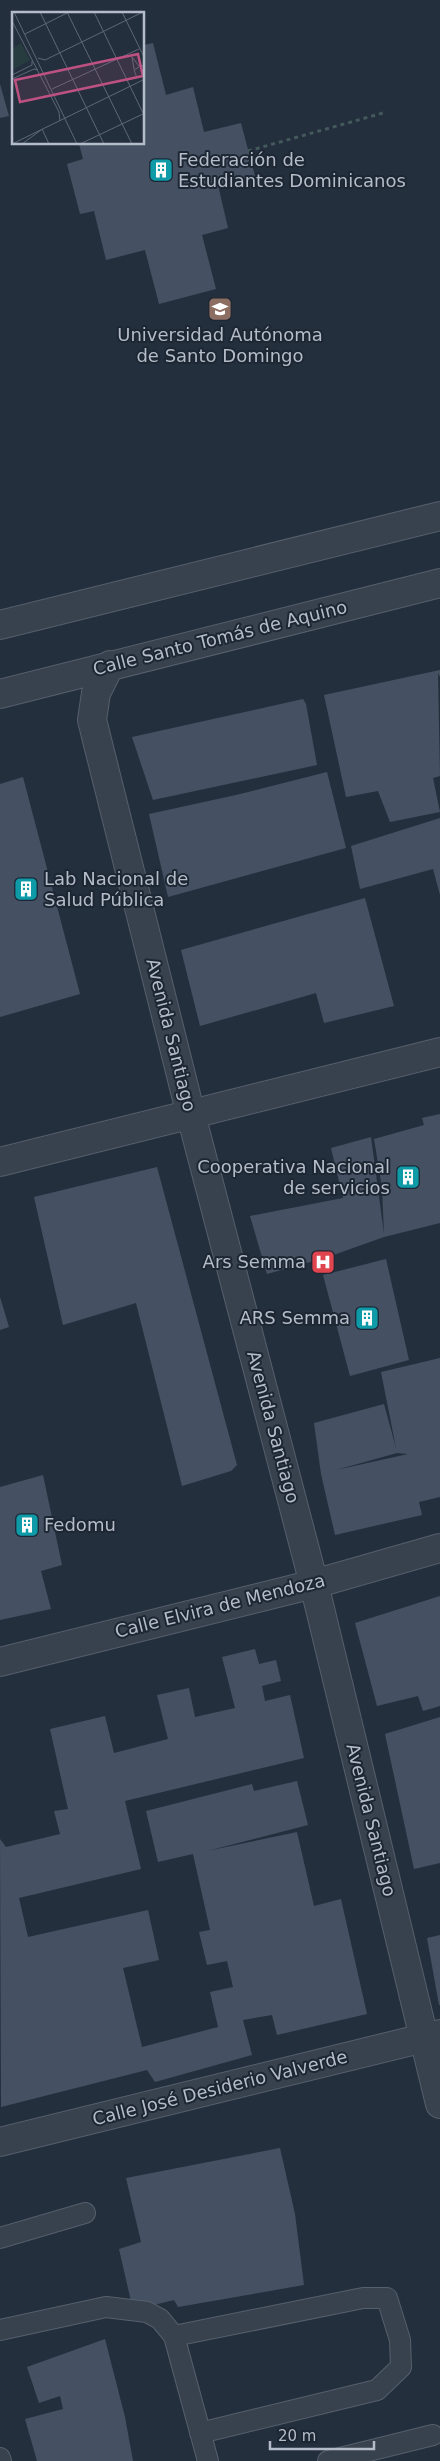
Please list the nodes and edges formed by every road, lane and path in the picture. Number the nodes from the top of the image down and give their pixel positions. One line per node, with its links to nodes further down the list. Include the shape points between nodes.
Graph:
1 (383, 113): 2 (path)
2 (248, 151)
3 (440, 516): 5 (street)
4 (440, 583): 6 (street, Calle Santo Tomás de Aquino)
5 (0, 625)
6 (110, 665): 7 (street, Calle Santo Tomás de Aquino); 9 (street, Avenida Santiago, via 96,693 92,720)
7 (0, 694)
8 (440, 1052): 9 (street)
9 (192, 1115): 10 (street); 12 (street, Avenida Santiago)
10 (0, 1162)
11 (440, 1548): 12 (street, Calle Elvira de Mendoza)
12 (314, 1584): 13 (street, Calle Elvira de Mendoza); 14 (street, Avenida Santiago)
13 (0, 1662)
14 (432, 2036): 15 (street, Avenida Santiago); 16 (street, Calle José Desiderio Valverde)
15 (440, 2104)
16 (0, 2142)
17 (85, 2214): 18 (lane)
18 (0, 2238)
19 (0, 2330): 20 (lane, via 106,2307 147,2312 160,2319)
20 (174, 2336): 21 (lane); 21 (lane, via 363,2298 387,2298 400,2340 401,2367 377,2390)
21 (200, 2433): 23 (lane)
22 (433, 2435): 24 (lane)
23 (208, 2461)
24 (328, 2461)

